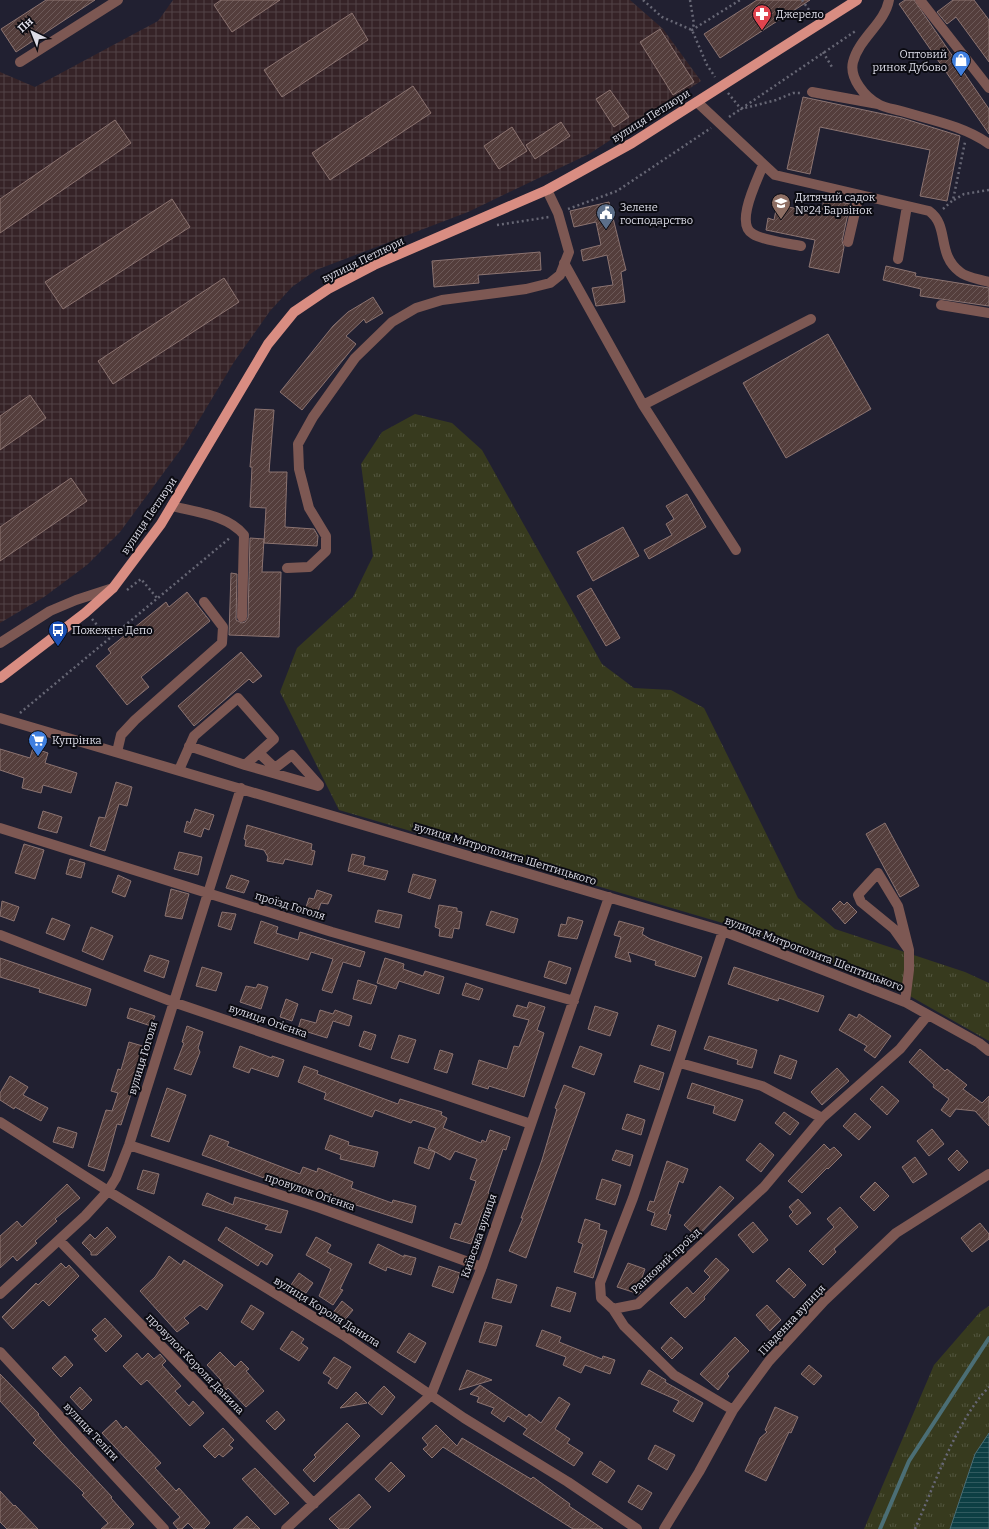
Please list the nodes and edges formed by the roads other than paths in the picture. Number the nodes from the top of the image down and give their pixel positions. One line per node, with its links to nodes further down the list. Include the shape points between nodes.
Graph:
1 (118, 0): 5 (street)
2 (857, 0): 8 (main road, вулиця Петлюри)
3 (889, 0): 9 (street, via 887,10 859,48 853,63 853,74 860,89)
4 (923, 1): 6 (street)
5 (20, 62)
6 (989, 88)
7 (812, 92): 9 (street)
8 (697, 102): 11 (street); 12 (main road, вулиця Петлюри, via 632,143)
9 (878, 104): 10 (street, via 967,132)
10 (989, 144)
11 (763, 165): 13 (street, via 775,175); 16 (street, via 755,182 746,215 747,227 752,234)
12 (547, 190): 18 (street, via 558,213 569,252); 24 (main road, вулиця Петлюри, via 374,265 328,289 294,312 268,344)
13 (859, 194): 14 (street); 15 (street)
14 (907, 206): 17 (street); 19 (street, via 930,211 936,216 940,223 944,248 953,265 961,273)
15 (848, 242)
16 (801, 246)
17 (898, 259)
18 (564, 263): 23 (street); 26 (street, via 560,276 550,283 526,289 442,300 416,308 392,322 355,358 313,417 298,444 299,469 305,495 309,508 326,536 326,551 309,567)
19 (989, 282)
20 (941, 305): 21 (street)
21 (989, 313)
22 (811, 319): 23 (street)
23 (643, 404): 25 (street)
24 (172, 506): 27 (main road, вулиця Петлюри); 29 (street, via 226,520 240,529 244,535)
25 (736, 550)
26 (287, 568)
27 (113, 588): 30 (street, via 50,612); 31 (main road, вулиця Петлюри, via 85,613)
28 (204, 602): 34 (street, via 223,627 222,643 135,720 121,735)
29 (242, 617)
30 (0, 643)
31 (0, 678)
32 (5, 719): 34 (street, вулиця Митрополита Шептицького)
33 (189, 746): 35 (street, via 194,736 238,698 274,739); 36 (street); 37 (street)
34 (117, 752): 37 (street, вулиця Митрополита Шептицького)
35 (259, 753): 36 (street); 36 (street, via 275,768 292,755 319,785)
36 (246, 765)
37 (179, 770): 38 (street, вулиця Митрополита Шептицького)
38 (241, 788): 40 (street, вулиця Гоголя); 41 (street, вулиця Митрополита Шептицького)
39 (0, 828): 40 (street, проїзд Гоголя)
40 (208, 893): 45 (street, проїзд Гоголя, via 332,932); 46 (street, вулиця Гоголя)
41 (610, 897): 42 (street, вулиця Митрополита Шептицького); 45 (street, Київська вулиця)
42 (723, 931): 47 (street, вулиця Митрополита Шептицького); 50 (street)
43 (0, 935): 46 (street, вулиця Огієнка)
44 (909, 950): 44 (street, via 894,929 861,902 858,895 878,873 898,906); 47 (street)
45 (574, 1001): 53 (street, Київська вулиця)
46 (173, 1002): 53 (street, вулиця Огієнка); 54 (street, вулиця Гоголя)
47 (905, 1002): 48 (street, вулиця Митрополита Шептицького)
48 (927, 1016): 49 (street, вулиця Митрополита Шептицького, via 979,1043); 51 (street, Ранковий проїзд, via 900,1049)
49 (989, 1051)
50 (680, 1063): 51 (street, via 762,1086); 60 (street, via 634,1198 600,1283 601,1298)
51 (822, 1118): 60 (street, Ранковий проїзд, via 764,1187 638,1304)
52 (0, 1122): 56 (street, вулиця Короля Данила)
53 (530, 1124): 58 (street, Київська вулиця)
54 (129, 1145): 56 (street, вулиця Гоголя); 58 (street, провулок Огієнка, via 320,1208)
55 (989, 1174): 63 (street, Південна вулиця, via 896,1233 824,1301 769,1361)
56 (108, 1191): 57 (street, вулиця Гоголя); 62 (street, вулиця Короля Данила, via 343,1335)
57 (59, 1240): 59 (street, вулиця Гоголя); 64 (street, провулок Короля Данила)
58 (482, 1267): 62 (street, Київська вулиця)
59 (0, 1294)
60 (613, 1309): 63 (street, via 629,1331 674,1375)
61 (0, 1352): 65 (street, вулиця Теліги)
62 (431, 1395): 64 (street, Київська вулиця); 67 (street, вулиця Короля Данила)
63 (733, 1410): 68 (street, Південна вулиця)
64 (314, 1504): 66 (street, Київська вулиця)
65 (164, 1529)
66 (286, 1529)
67 (637, 1529)
68 (664, 1529)

